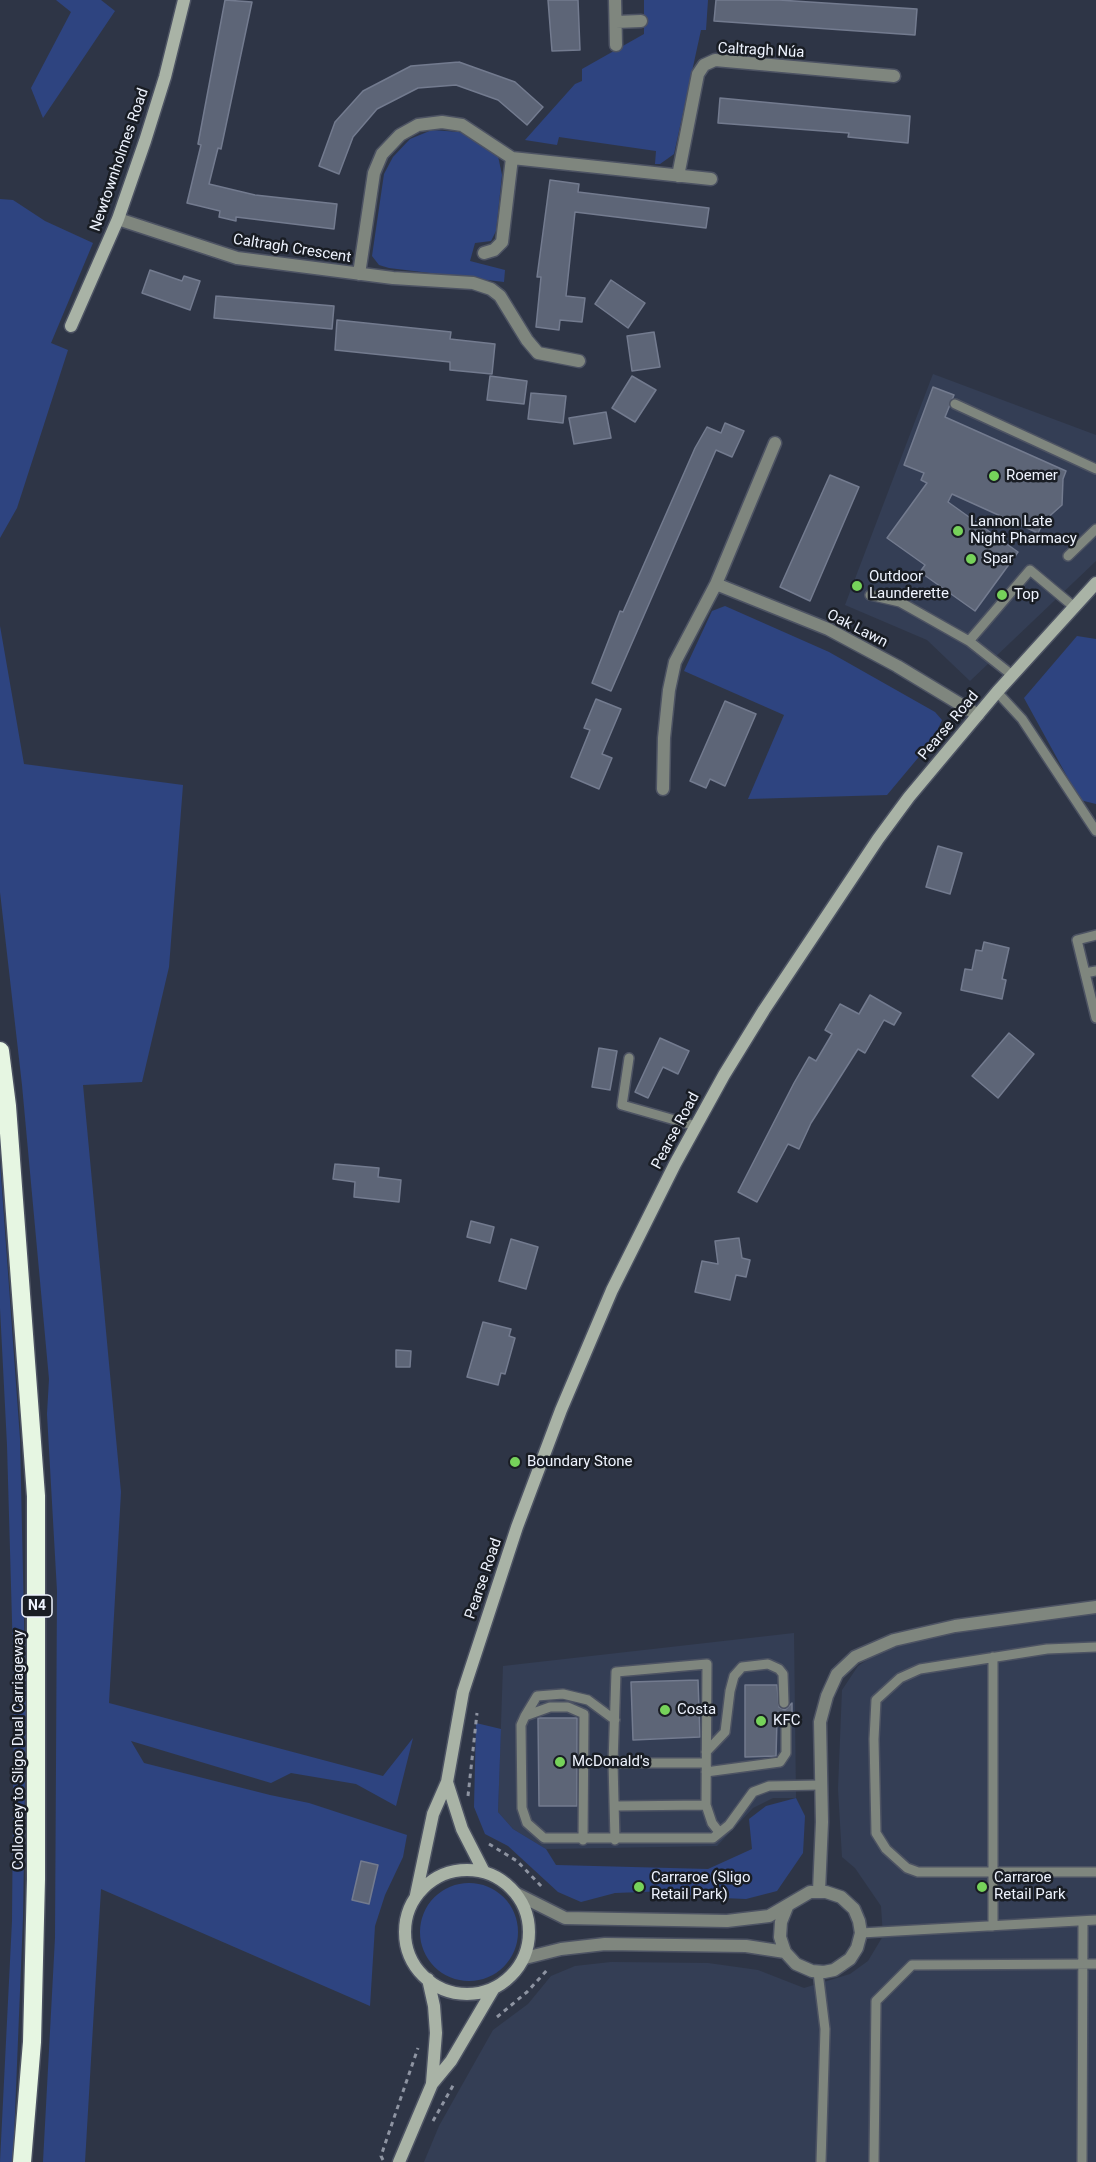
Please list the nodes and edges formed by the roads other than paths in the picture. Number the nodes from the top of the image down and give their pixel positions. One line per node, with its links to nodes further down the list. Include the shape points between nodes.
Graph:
1 (184, 0): 10 (main road, Newtownholmes Road, via 165,77)
2 (615, 0): 4 (street)
3 (641, 21): 4 (street)
4 (616, 22): 5 (street)
5 (616, 45)
6 (894, 76): 8 (street, Caltragh Núa, via 715,60 704,65 698,74)
7 (512, 158): 8 (street, Caltragh Crescent); 11 (street, via 502,242); 12 (street, Caltragh Crescent, via 462,125 418,125 400,135 382,154 374,173)
8 (678, 176): 9 (street, Caltragh Crescent)
9 (711, 179)
10 (118, 219): 12 (street, Caltragh Crescent, via 237,258); 13 (main road, Newtownholmes Road)
11 (484, 253)
12 (359, 274): 14 (street, Caltragh Crescent, via 473,283 491,289 500,296 538,352)
13 (71, 326)
14 (579, 362)
15 (955, 404): 17 (lane)
16 (775, 443): 21 (street)
17 (1096, 469)
18 (1096, 529): 19 (lane)
19 (1068, 556)
20 (1096, 583): 23 (main road, Pearse Road)
21 (716, 584): 27 (street, Oak Lawn, via 828,629); 28 (street, via 675,662 664,738)
22 (870, 595): 24 (lane, via 900,602)
23 (1073, 606): 24 (lane, via 1030,570); 25 (main road, Pearse Road)
24 (969, 640): 25 (lane)
25 (1012, 675): 26 (main road, Pearse Road)
26 (997, 692): 27 (main road, Pearse Road); 29 (lane, via 1022,719)
27 (978, 715): 36 (main road, Pearse Road, via 878,839 764,1010)
28 (663, 789)
29 (1096, 829)
30 (1096, 935): 32 (lane, via 1077,940)
31 (1096, 970): 32 (lane)
32 (1085, 973): 33 (lane)
33 (1096, 1016)
34 (0, 1051): 73 (highway, Collooney to Sligo Dual Carriageway / N4, via 36,1496 36,1879 32,2043)
35 (628, 1058): 36 (lane, via 622,1105)
36 (696, 1126): 47 (main road, Pearse Road, via 612,1290 561,1410 462,1692)
37 (1096, 1607): 48 (street, via 955,1626 894,1640 855,1658 837,1674 827,1696 820,1722)
38 (1096, 1647): 39 (lane, via 1047,1648)
39 (993, 1657): 55 (lane); 55 (lane, via 920,1669 900,1678 876,1700 874,1820 876,1833 886,1849 907,1868 918,1872)
40 (784, 1703): 44 (lane, via 783,1674 779,1669 768,1664 742,1667 734,1676 730,1691 725,1732)
41 (525, 1716): 42 (lane, via 537,1696 562,1694 588,1700); 52 (lane, via 521,1725 522,1808 527,1823 544,1838); 52 (lane, via 550,1707 568,1707 584,1714)
42 (615, 1719): 44 (lane, via 616,1672 707,1664); 45 (lane)
43 (786, 1721): 46 (lane, via 786,1753 780,1762)
44 (706, 1752): 46 (lane)
45 (613, 1763): 46 (lane); 50 (lane)
46 (706, 1767): 49 (lane)
47 (447, 1782): 54 (main road, Pearse Road, via 462,1829); 59 (main road, Pearse Road, via 433,1814)
48 (820, 1785): 51 (lane, via 769,1786 753,1792 729,1825); 57 (street)
49 (706, 1805): 50 (lane); 51 (lane)
50 (615, 1806): 53 (lane)
51 (719, 1832): 53 (lane, via 713,1838 700,1840)
52 (584, 1840): 53 (lane)
53 (615, 1840)
54 (484, 1872): 58 (main road, via 503,1880); 59 (main road, via 456,1871)
55 (994, 1872): 56 (lane); 63 (lane)
56 (1096, 1872)
57 (819, 1891): 60 (street, via 795,1899); 64 (street, via 841,1897 854,1909)
58 (517, 1894): 60 (street, via 565,1918 727,1921 769,1916); 66 (main road, via 528,1914 530,1936)
59 (416, 1895): 70 (main road, via 407,1912 404,1934 412,1962)
60 (787, 1907): 65 (street, via 780,1930)
61 (1096, 1920): 62 (lane)
62 (1083, 1921): 63 (lane); 67 (lane)
63 (993, 1926): 64 (lane)
64 (861, 1933): 69 (street, via 850,1959 834,1970)
65 (785, 1952): 66 (street, via 746,1946 605,1944); 69 (street, via 796,1964)
66 (525, 1958): 71 (main road, via 512,1976)
67 (1083, 1963): 68 (lane); 76 (lane, via 912,1965 880,1995 876,2008); 77 (lane)
68 (1096, 1964)
69 (818, 1972): 75 (lane, via 825,2029)
70 (428, 1979): 71 (main road, via 464,1994); 72 (main road, via 436,2033)
71 (494, 1988): 72 (main road, via 451,2061)
72 (432, 2084): 74 (main road)
73 (22, 2162)
74 (399, 2162)
75 (821, 2162)
76 (874, 2162)
77 (1082, 2162)

